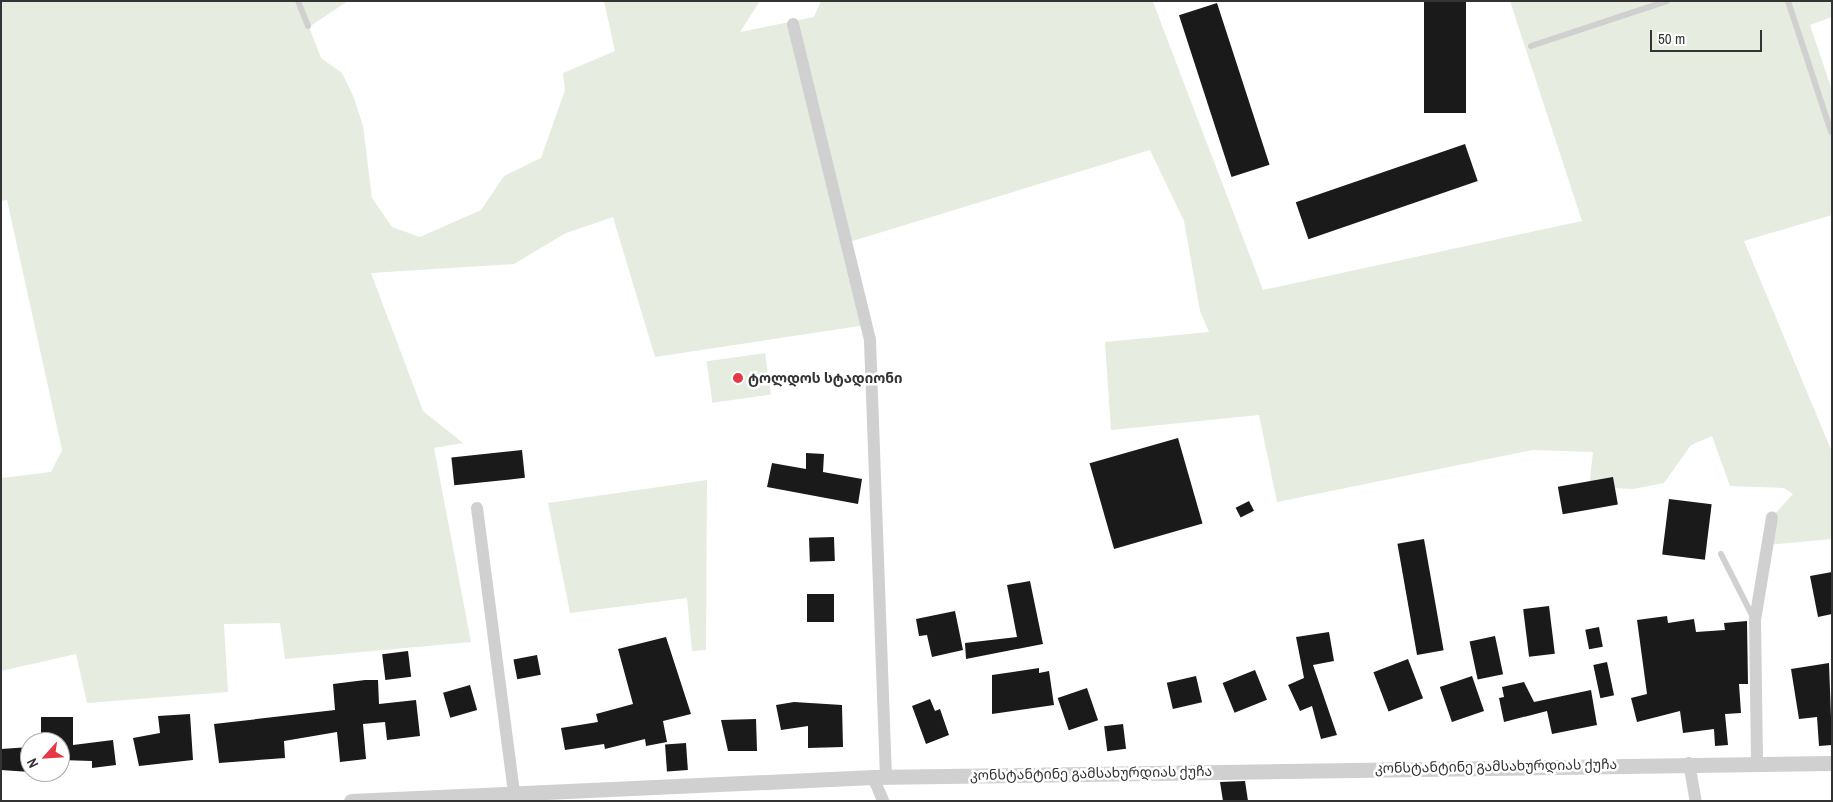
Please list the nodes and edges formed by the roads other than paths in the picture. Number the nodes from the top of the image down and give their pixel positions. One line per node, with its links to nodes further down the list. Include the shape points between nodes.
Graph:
1 (298, 1): 5 (lane)
2 (1667, 1): 6 (lane)
3 (1788, 1): 7 (lane)
4 (793, 24): 15 (street, via 870,341)
5 (308, 26)
6 (1531, 46)
7 (1831, 132)
8 (477, 508): 16 (street)
9 (1772, 517): 11 (street)
10 (1721, 554): 11 (lane)
11 (1754, 620): 12 (street)
12 (1757, 761): 13 (street, კონსტანტინე გამსახურდიას ქუჩა); 14 (street, კონსტანტინე გამსახურდიას ქუჩა)
13 (1689, 762): 15 (street, კონსტანტინე გამსახურდიას ქუჩა); 19 (street)
14 (1832, 764)
15 (879, 777): 16 (street, კონსტანტინე გამსახურდიას ქუჩა); 18 (street)
16 (514, 793): 17 (street, კონსტანტინე გამსახურდიას ქუჩა)
17 (351, 801)
18 (883, 801)
19 (1696, 801)

